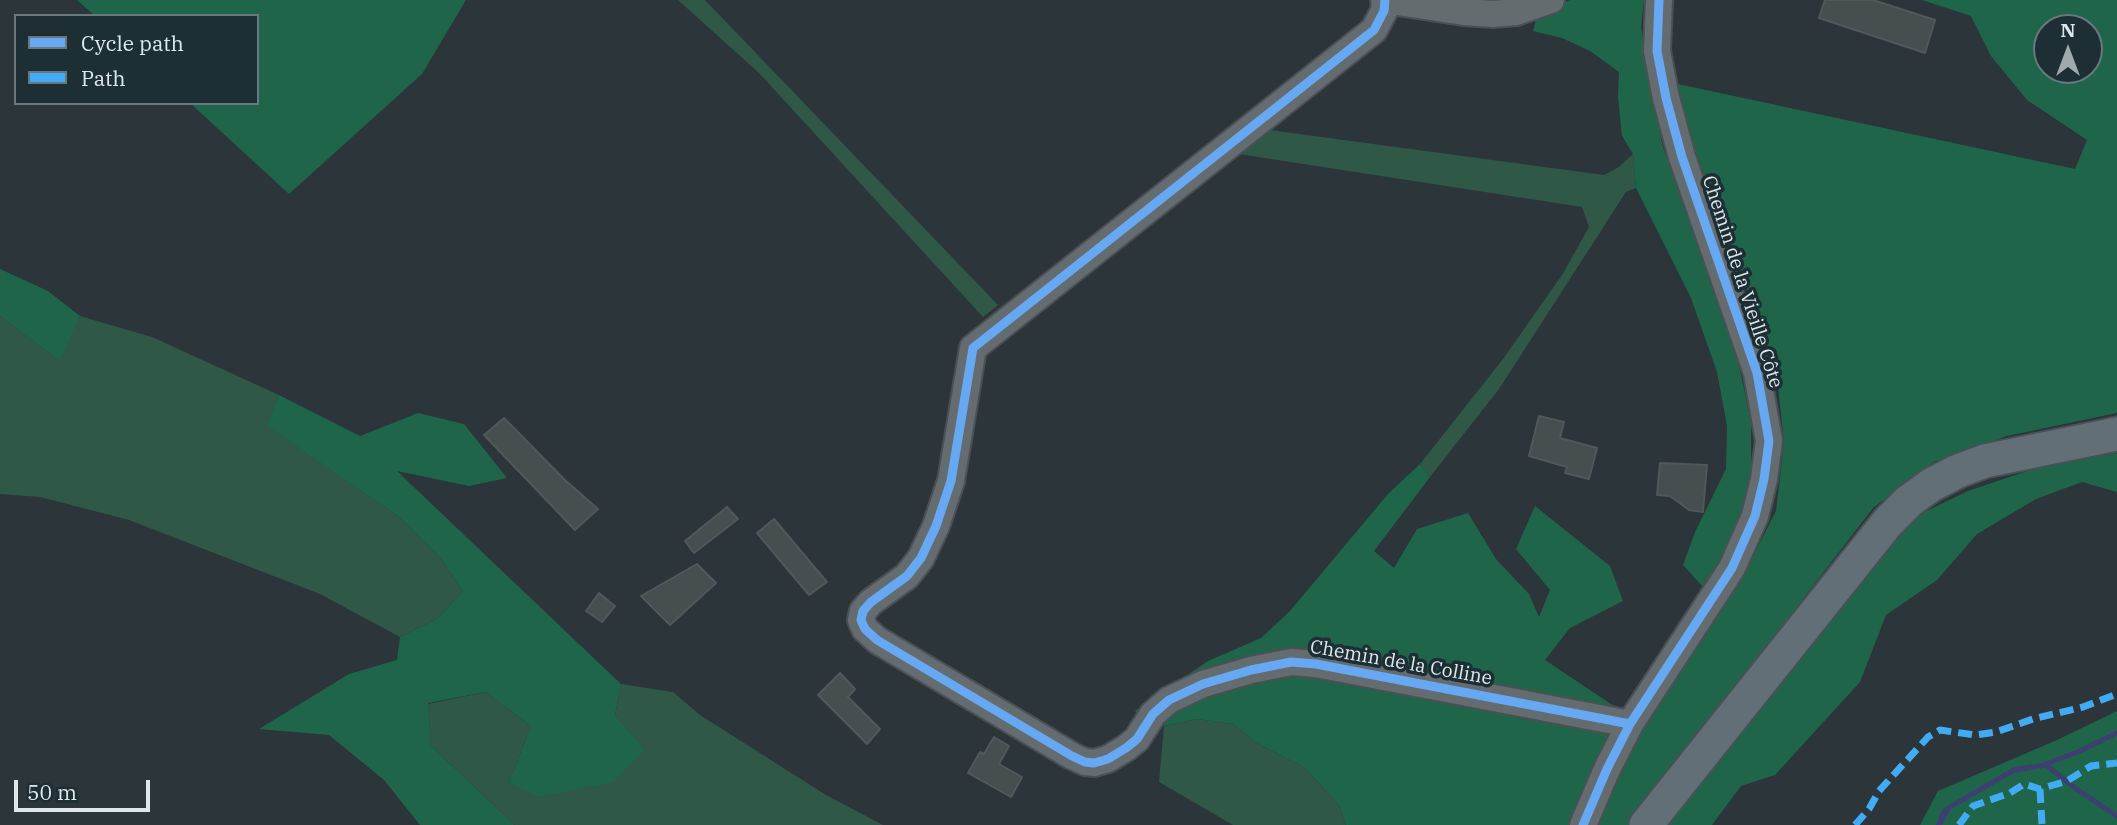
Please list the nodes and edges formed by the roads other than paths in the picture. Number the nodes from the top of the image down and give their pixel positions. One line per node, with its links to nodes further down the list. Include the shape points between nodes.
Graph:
1 (1384, 0): 2 (street, via 1493,14); 5 (street, Chemin de la Colline, via 1374,30 973,348 951,481 936,526 907,576 863,611 865,629 1084,762 1108,759 1126,748 1169,700 1203,684 1291,662)
2 (1551, 0)
3 (1659, 0): 5 (street, Chemin de la Vieille Côte, via 1657,51 1665,98 1757,373 1769,441 1755,516 1732,568)
4 (2117, 434): 7 (main road, via 1985,461 1931,485 1909,501)
5 (1630, 724): 6 (street, Chemin de la Vieille Côte)
6 (1583, 825)
7 (1646, 825)

